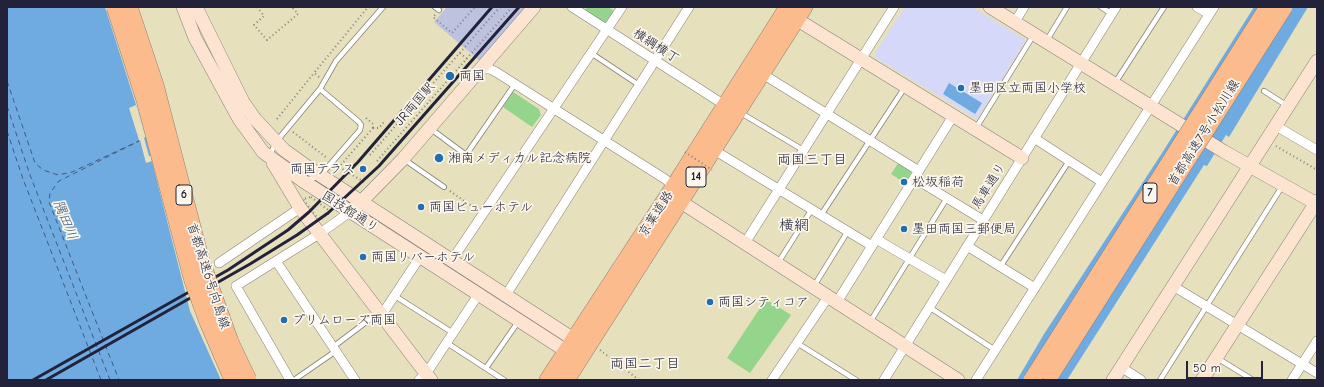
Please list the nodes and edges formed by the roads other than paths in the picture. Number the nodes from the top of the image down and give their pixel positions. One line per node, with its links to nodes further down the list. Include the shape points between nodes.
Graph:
1 (115, 7): 119 (highway, 首都高速6号向島線 / 6, bridge, via 145,100 197,292)
2 (129, 7): 120 (highway, 首都高速6号向島線 / 6, bridge, via 155,85 201,261 230,342)
3 (183, 7): 53 (street, 国技館通り, via 195,38 239,119)
4 (196, 7): 39 (street, 国技館通り)
5 (383, 7): 37 (lane, via 336,62)
6 (534, 7): 31 (street)
7 (572, 7): 23 (street, 横綱横丁)
8 (622, 7): 23 (street)
9 (689, 7): 28 (street)
10 (894, 7): 27 (street)
11 (990, 7): 22 (street)
12 (1024, 7): 22 (street)
13 (1067, 7): 25 (lane)
14 (1101, 7): 20 (lane)
15 (1164, 7): 34 (lane)
16 (1197, 7): 21 (street)
17 (1268, 7): 132 (highway, 首都高速7号小松川線 / 7, bridge)
18 (1284, 7): 133 (highway, 首都高速7号小松川線 / 7, bridge)
19 (793, 11): 27 (street); 32 (highway, 京葉道路 / 14); 43 (highway, 京葉道路 / 14)
20 (1114, 11): 30 (street, 馬車通り)
21 (1211, 11): 40 (street)
22 (1015, 22): 24 (street)
23 (607, 30): 26 (street); 28 (street, 横綱横丁)
24 (1034, 34): 25 (street); 48 (lane)
25 (1046, 41): 30 (street)
26 (591, 54): 35 (lane); 42 (street)
27 (861, 59): 36 (street); 44 (street)
28 (655, 61): 35 (street); 43 (street, 横綱横丁)
29 (1317, 61): 41 (street)
30 (1081, 63): 34 (street); 49 (street, 馬車通り)
31 (481, 69): 33 (street, via 490,69); 47 (street)
32 (761, 73): 43 (highway, 京葉道路 / 14); 44 (street)
33 (515, 84): 42 (street); 47 (lane, via 466,155)
34 (1115, 84): 40 (street)
35 (639, 85): 50 (street)
36 (905, 86): 45 (street); 51 (lane)
37 (320, 89): 52 (lane); 64 (lane, via 361,125 360,130)
38 (1264, 91): 41 (lane)
39 (243, 102): 52 (street, 国技館通り); 57 (street)
40 (1150, 106): 61 (street); 66 (street)
41 (1288, 106): 46 (street)
42 (554, 108): 50 (street); 86 (street)
43 (732, 109): 54 (highway, 京葉道路 / 14); 55 (lane); 70 (highway, 京葉道路 / 14)
44 (826, 114): 51 (street); 55 (street)
45 (953, 116): 48 (street); 63 (street)
46 (1276, 126): 56 (street); 61 (street)
47 (430, 128): 59 (street)
48 (976, 129): 58 (street)
49 (1034, 138): 58 (street, 馬車通り); 60 (street)
50 (604, 140): 70 (street, via 665,179); 96 (street)
51 (870, 141): 63 (street); 77 (lane)
52 (276, 142): 57 (lane); 64 (street, 国技館通り); 65 (lane, via 274,152 294,167)
53 (258, 147): 57 (street, 国技館通り); 62 (street)
54 (714, 150): 69 (street); 70 (highway, 京葉道路 / 14)
55 (803, 150): 69 (street)
56 (1317, 150)
57 (270, 157): 62 (street); 65 (street, 国技館通り)
58 (1022, 158): 78 (street, 馬車通り)
59 (403, 159): 68 (lane); 72 (street)
60 (1069, 161): 66 (street); 90 (lane)
61 (1250, 166): 67 (street); 92 (street)
62 (279, 174): 74 (street)
63 (916, 175): 71 (street); 81 (street)
64 (320, 176): 65 (lane); 72 (street, 国技館通り)
65 (303, 181): 76 (street, 国技館通り)
66 (1102, 182): 94 (street)
67 (1283, 185): 73 (street); 99 (lane)
68 (444, 187)
69 (779, 189): 75 (street); 82 (street)
70 (677, 194): 82 (street); 111 (highway, 京葉道路 / 14)
71 (947, 198): 78 (street); 85 (lane)
72 (361, 202): 76 (street); 86 (street, 国技館通り)
73 (1316, 202): 104 (street)
74 (301, 204): 80 (street); 88 (street)
75 (812, 209): 77 (street); 89 (lane)
76 (350, 212): 80 (street); 84 (street, 国技館通り)
77 (821, 215): 79 (street)
78 (983, 220): 83 (street, 馬車通り)
79 (848, 231): 81 (street); 93 (lane)
80 (319, 234): 87 (street); 101 (street)
81 (874, 242): 85 (street); 98 (street)
82 (745, 243): 89 (street)
83 (967, 246): 90 (street); 91 (street, 馬車通り)
84 (420, 257): 95 (street, 国技館通り); 97 (street)
85 (909, 259): 91 (street); 103 (lane)
86 (452, 260): 96 (street, 国技館通り)
87 (276, 261): 110 (street); 121 (street, via 236,286)
88 (219, 262)
89 (777, 264): 93 (street)
90 (1000, 267): 94 (street)
91 (946, 280): 100 (street, 馬車通り)
92 (1173, 286): 99 (street); 115 (street)
93 (814, 288): 98 (street)
94 (1035, 288): 112 (street)
95 (478, 295): 102 (street, 国技館通り); 105 (street)
96 (506, 295): 111 (street, 国技館通り)
97 (395, 296): 101 (street); 105 (lane)
98 (832, 300): 103 (street); 108 (street)
99 (1206, 306): 104 (street); 136 (lane)
100 (929, 307): 109 (street, 馬車通り); 112 (lane)
101 (380, 314): 110 (lane); 118 (street)
102 (519, 321): 111 (street, 国技館通り); 116 (lane)
103 (869, 323): 109 (street)
104 (1237, 325): 113 (street); 114 (street)
105 (453, 334): 107 (street)
106 (1317, 341): 114 (street)
107 (447, 343): 116 (lane); 118 (street)
108 (797, 343): 127 (street); 128 (lane)
109 (905, 346): 129 (street, 馬車通り); 130 (street)
110 (335, 349): 122 (lane); 123 (street)
111 (577, 349): 125 (highway, 京葉道路 / 14); 126 (highway, 京葉道路 / 14)
112 (995, 350): 131 (street)
113 (1217, 357): 137 (street); 138 (lane)
114 (1302, 364): 117 (street); 139 (street)
115 (1121, 367): 134 (street); 135 (street)
116 (486, 368): 124 (lane)
117 (1317, 373)
118 (426, 378)
119 (233, 380)
120 (248, 380)
121 (290, 380)
122 (294, 380)
123 (355, 380)
124 (504, 380)
125 (548, 380)
126 (566, 380)
127 (772, 380)
128 (856, 380)
129 (884, 380)
130 (958, 380)
131 (976, 380)
132 (1032, 380)
133 (1048, 380)
134 (1113, 380)
135 (1141, 380)
136 (1160, 380)
137 (1202, 380)
138 (1253, 380)
139 (1292, 380)

